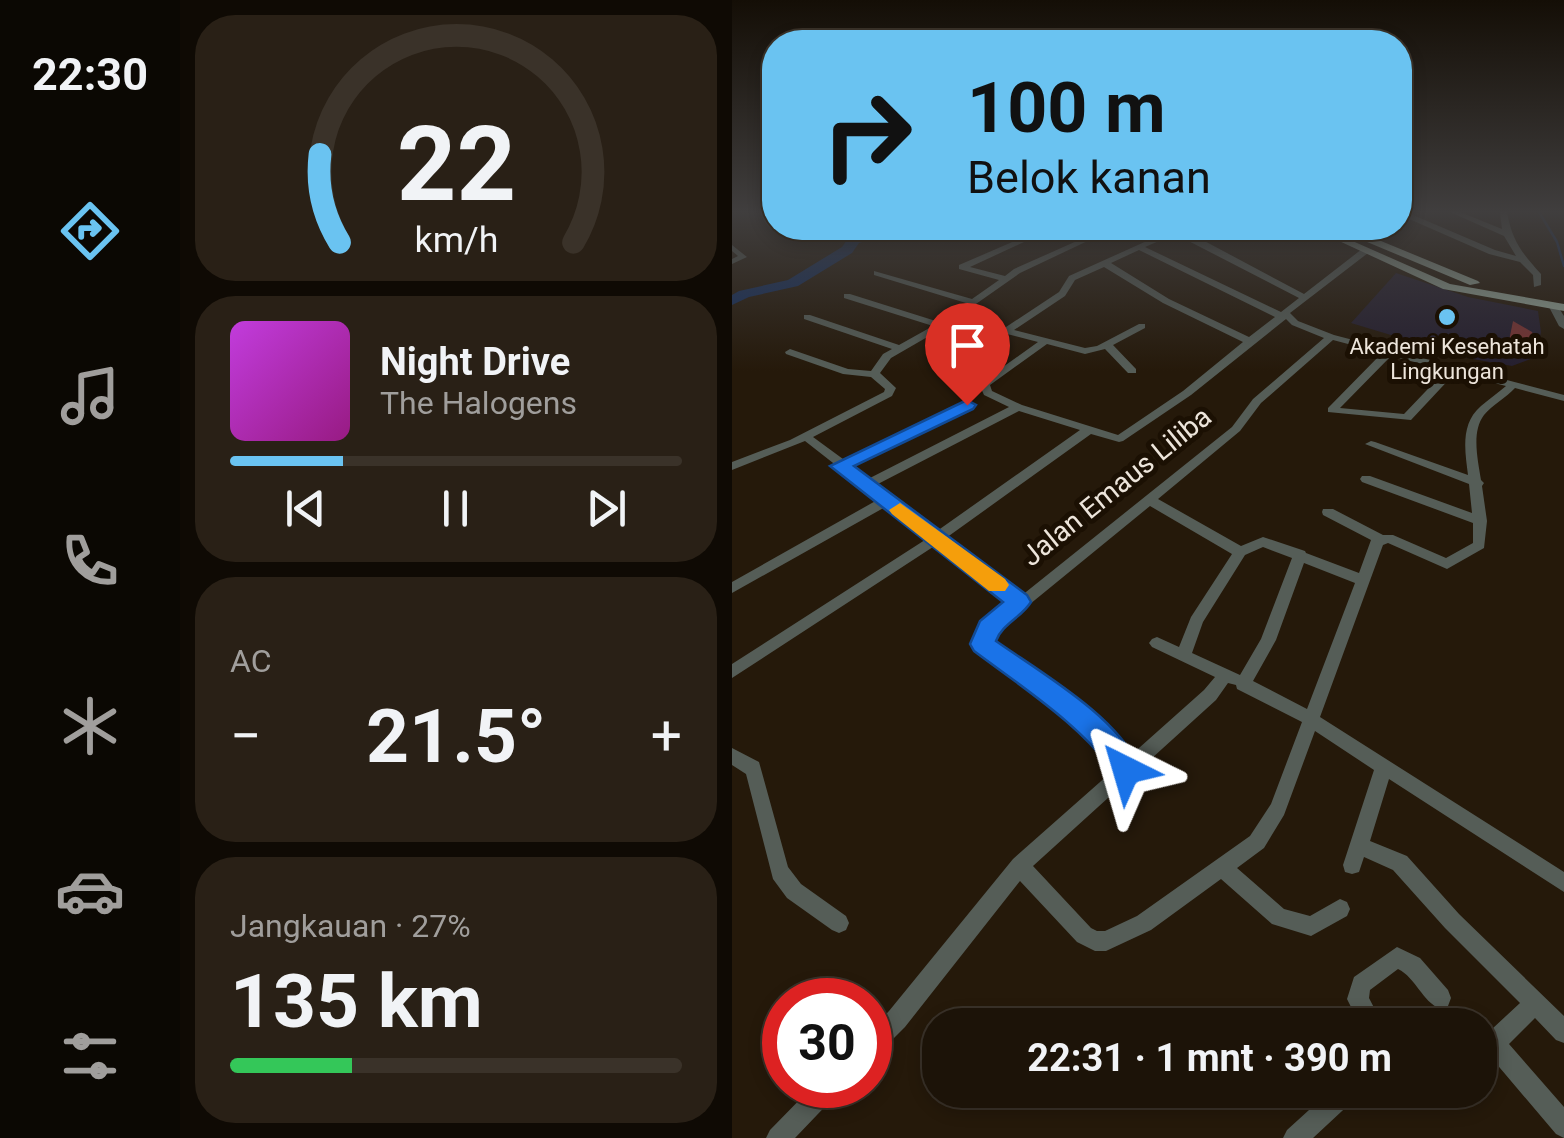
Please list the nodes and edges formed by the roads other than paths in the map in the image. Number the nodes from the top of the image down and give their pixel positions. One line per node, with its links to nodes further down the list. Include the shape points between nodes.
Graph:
1 (963, 265): 14 (street)
2 (1031, 265): 14 (street)
3 (1100, 265): 27 (street, via 1072,278 1062,294 1006,331)
4 (1107, 265): 26 (street)
5 (1175, 265): 21 (street)
6 (1242, 265): 17 (street)
7 (1346, 265): 17 (street)
8 (1400, 265): 19 (main road, via 1466,293)
9 (1430, 265): 19 (main road)
10 (1498, 265): 12 (street)
11 (1528, 265): 15 (street)
12 (1495, 267)
13 (877, 273): 18 (street)
14 (1007, 279): 18 (street)
15 (1538, 285)
16 (847, 296): 22 (street)
17 (1305, 298): 21 (street)
18 (974, 302): 22 (street)
19 (1560, 304): 24 (street)
20 (807, 316): 29 (street)
21 (1284, 318): 25 (street); 26 (street)
22 (940, 325): 29 (street)
23 (1142, 326): 28 (street)
24 (1564, 326)
25 (1331, 336): 31 (street); 48 (street, Jalan Emaus Liliba)
26 (1247, 340): 39 (street, via 1119,440)
27 (1043, 343): 28 (street, via 1085,351); 38 (street, via 984,384 988,393)
28 (1107, 344): 32 (street)
29 (899, 348): 34 (street)
30 (790, 352): 34 (street)
31 (1388, 352): 33 (street); 33 (street, via 1332,410 1408,418)
32 (1132, 371)
33 (1451, 371): 35 (street)
34 (874, 374): 40 (street, via 891,388 888,394)
35 (1512, 386): 36 (street); 45 (street, via 1471,429)
36 (1564, 398)
37 (967, 405): 43 (street)
38 (1018, 407): 39 (street); 46 (street)
39 (1086, 431): 51 (street)
40 (804, 436): 42 (street); 43 (street)
41 (1371, 444): 45 (street)
42 (732, 466)
43 (840, 466): 46 (street)
44 (1366, 479): 50 (street)
45 (1478, 483): 50 (street)
46 (867, 484): 47 (street)
47 (887, 500): 51 (street); 56 (street)
48 (1149, 500): 53 (street); 57 (street, Jalan Emaus Liliba)
49 (1328, 512): 52 (street)
50 (1480, 521): 52 (street, via 1479,545 1447,564)
51 (936, 538): 57 (street); 60 (street)
52 (1380, 539): 55 (street)
53 (1240, 552): 54 (street, via 1263,542); 59 (street, via 1196,621)
54 (1300, 554): 55 (street); 62 (street, via 1268,640)
55 (1360, 579): 63 (street)
56 (732, 588)
57 (1019, 602): 66 (street, Jalan Emaus Liliba, via 988,628 982,644 1062,702 1122,758)
58 (1157, 643): 59 (street)
59 (1184, 654): 61 (street)
60 (732, 672)
61 (1226, 674): 62 (street); 66 (street)
62 (1243, 684): 63 (street)
63 (1309, 718): 65 (street); 68 (street, via 1266,832)
64 (732, 756): 71 (street, via 753,768 780,872 794,892)
65 (1383, 768): 69 (street); 73 (street, via 1356,855 1400,863)
66 (1126, 770): 67 (street)
67 (1020, 866): 68 (street, via 1095,941 1144,923); 75 (street)
68 (1222, 868): 70 (street, via 1287,921 1311,926)
69 (1564, 883)
70 (1340, 909)
71 (838, 924)
72 (1440, 998): 74 (street, via 1413,965 1397,957 1361,984)
73 (1534, 1004): 76 (street); 79 (street, via 1498,1047)
74 (1363, 1008)
75 (892, 1025)
76 (1564, 1032)
77 (807, 1108): 80 (street)
78 (1328, 1108): 81 (street)
79 (1564, 1126)
80 (778, 1138)
81 (1294, 1138)

